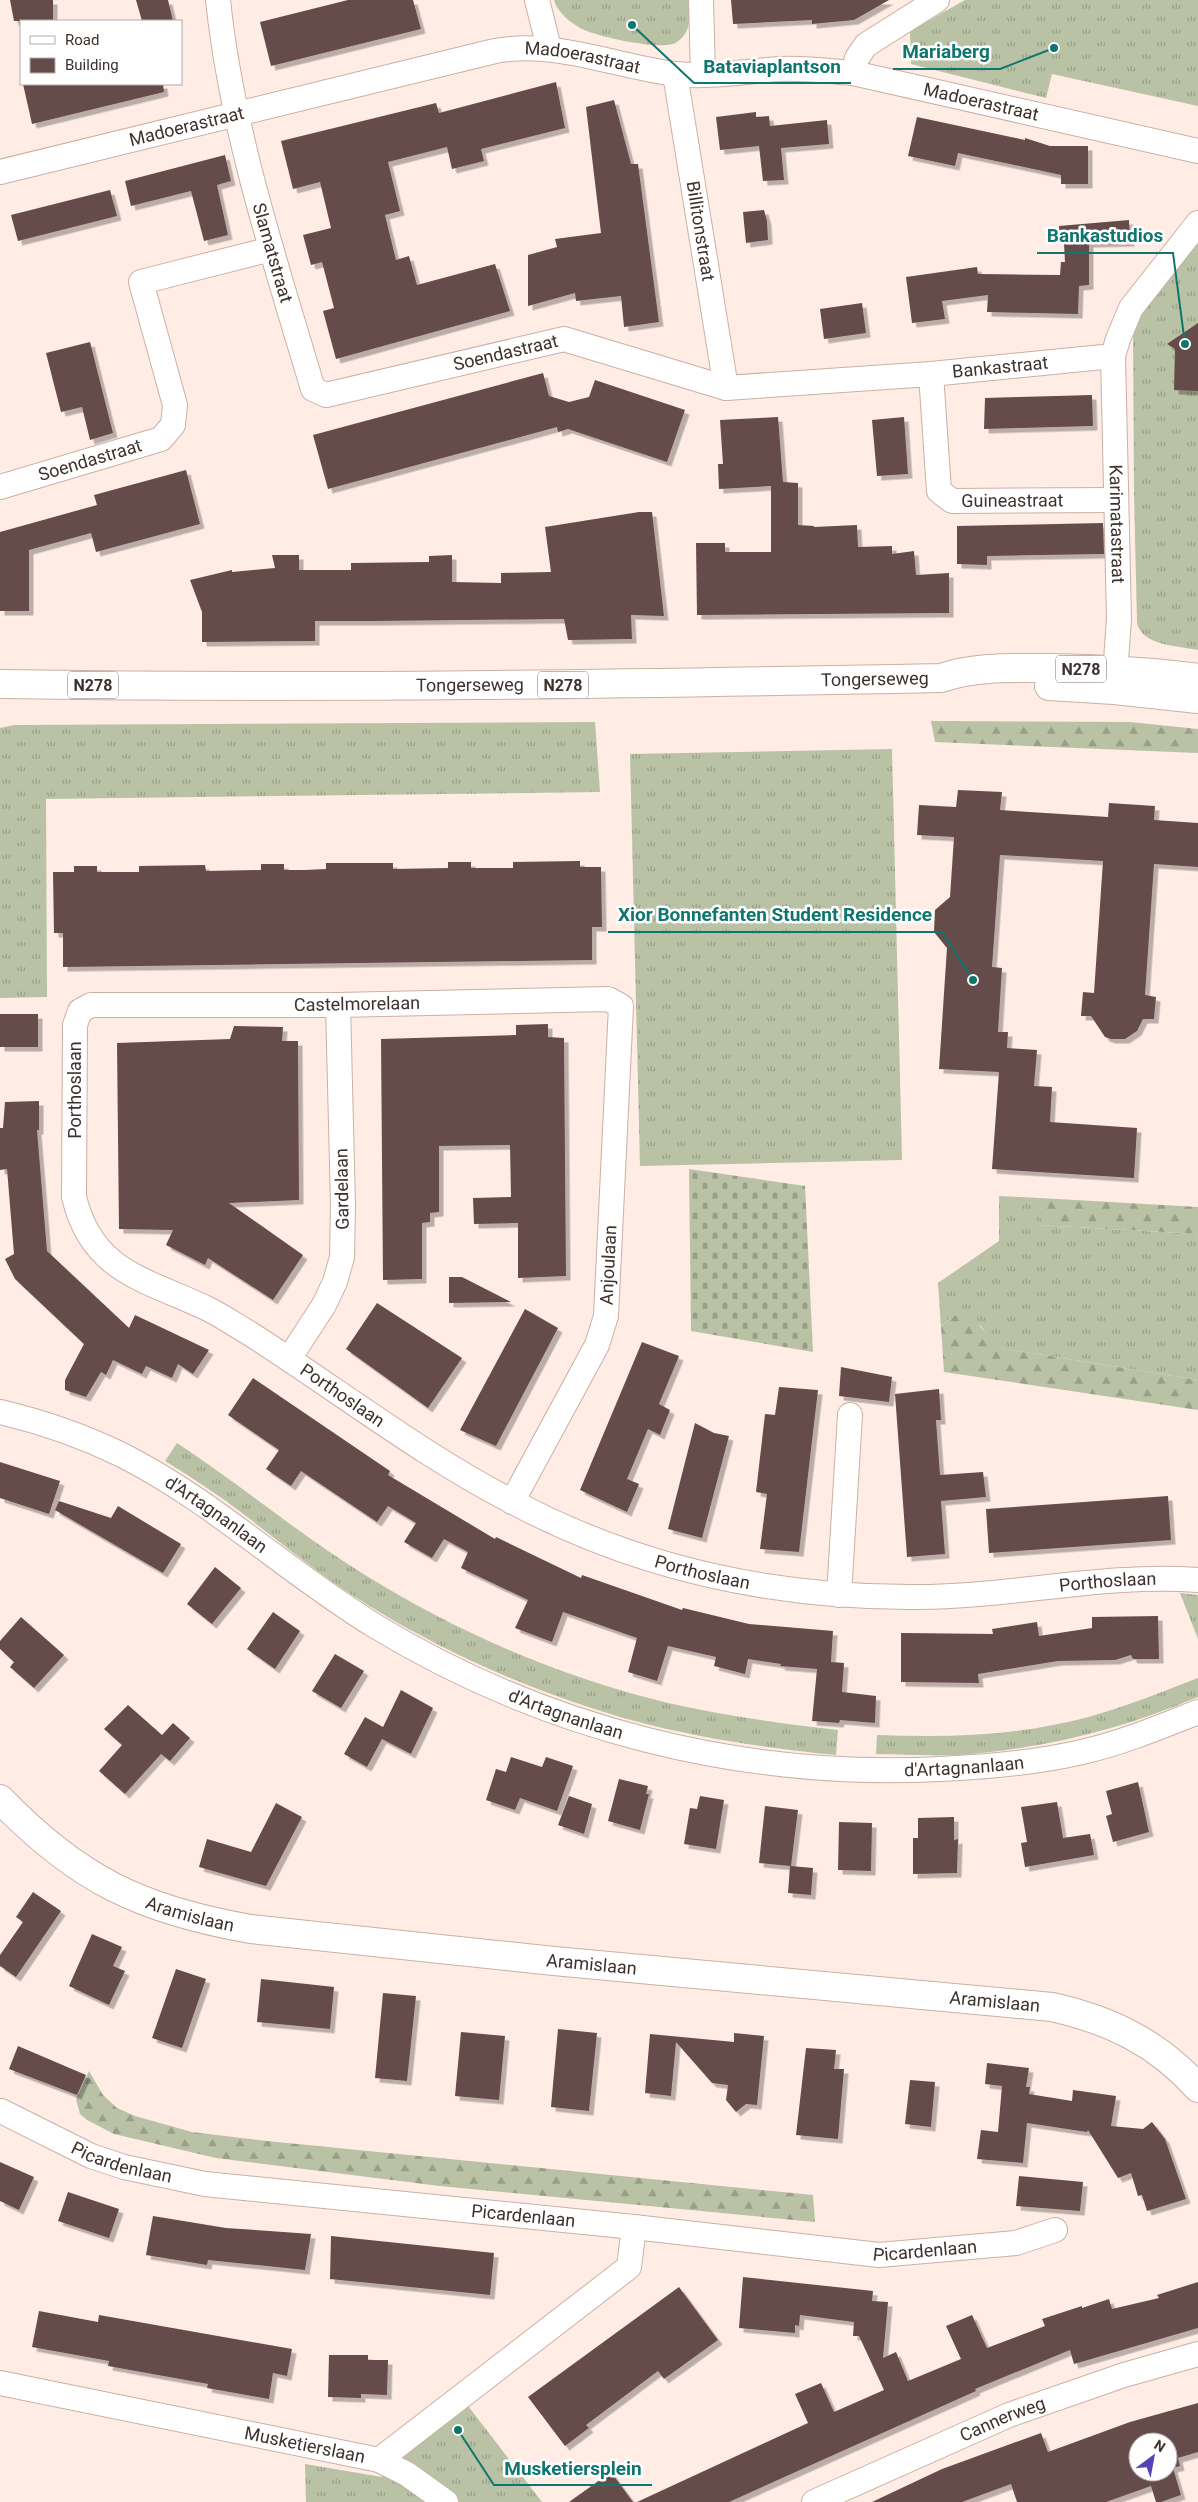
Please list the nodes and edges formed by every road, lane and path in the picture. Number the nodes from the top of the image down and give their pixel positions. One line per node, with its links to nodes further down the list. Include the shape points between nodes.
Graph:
1 (218, 0): 9 (street, Slamatstraat)
2 (537, 0): 5 (street)
3 (701, 0): 8 (street)
4 (937, 0): 6 (street, via 866,45 857,58)
5 (549, 48): 7 (street, Madoerastraat); 9 (street, Madoerastraat, via 495,51)
6 (853, 73): 8 (street, Madoerastraat, via 782,69); 10 (street, Madoerastraat)
7 (675, 74): 8 (street, Madoerastraat); 16 (street, Billitonstraat)
8 (702, 75)
9 (237, 114): 11 (street, Madoerastraat); 13 (street, Slamatstraat)
10 (1198, 152)
11 (0, 172)
12 (1198, 223): 14 (street, via 1132,308)
13 (271, 249): 17 (street, Slamatstraat); 18 (street, Soendastraat, via 141,282 175,405 173,425 161,439)
14 (1114, 356): 15 (street, Bankastraat); 19 (street, Karimatastraat)
15 (930, 374): 16 (street, Bankastraat); 19 (street, Guineastraat, via 939,491 952,501)
16 (726, 388): 17 (street, Soendastraat, via 564,339 326,395)
17 (313, 389)
18 (0, 487)
19 (1116, 500): 21 (street, Karimatastraat, via 1119,619)
20 (1198, 678): 21 (main road, Tongerseweg / N278)
21 (1115, 680): 22 (main road, Tongerseweg / N278, via 962,686 941,678 586,685 237,687); 23 (main road, Tongerseweg / N278)
22 (0, 684)
23 (1198, 699)
24 (91, 1005): 25 (street, Castelmorelaan); 27 (street, Porthoslaan, via 80,1011 75,1025 74,1197 79,1218 89,1237 102,1254 119,1267 144,1282 208,1309)
25 (338, 1005): 26 (street, Castelmorelaan, via 608,999); 27 (street, Gardelaan, via 342,1258 324,1305)
26 (621, 1006): 30 (street, Anjoulaan, via 606,1316 597,1345)
27 (289, 1359): 30 (street, Porthoslaan, via 465,1476)
28 (0, 1412): 33 (street, d'Artagnanlaan, via 69,1432 152,1472 209,1508 335,1600 377,1627 452,1667 515,1697 643,1740 712,1755 825,1769 969,1768 1082,1752)
29 (850, 1416): 32 (street)
30 (512, 1502): 32 (street, Porthoslaan, via 615,1548 672,1566 766,1588)
31 (1198, 1580): 32 (street, Porthoslaan, via 1131,1579 936,1597)
32 (839, 1595)
33 (1198, 1712)
34 (0, 1799): 35 (main road, Aramislaan, via 36,1836 85,1872 144,1902 210,1922 554,1961 1052,2007 1105,2021 1127,2031 1171,2061)
35 (1198, 2088)
36 (1, 2110): 37 (street, Picardenlaan, via 91,2156 124,2167 205,2184)
37 (634, 2227): 38 (street, Picardenlaan, via 880,2254 1016,2243); 41 (street, Musketierslaan, via 629,2267)
38 (1055, 2230)
39 (1198, 2354): 43 (street, Cannerweg, via 1124,2375 1008,2415)
40 (0, 2383): 41 (street, Musketierslaan)
41 (379, 2460): 42 (street, via 407,2474)
42 (446, 2502)
43 (814, 2502)

